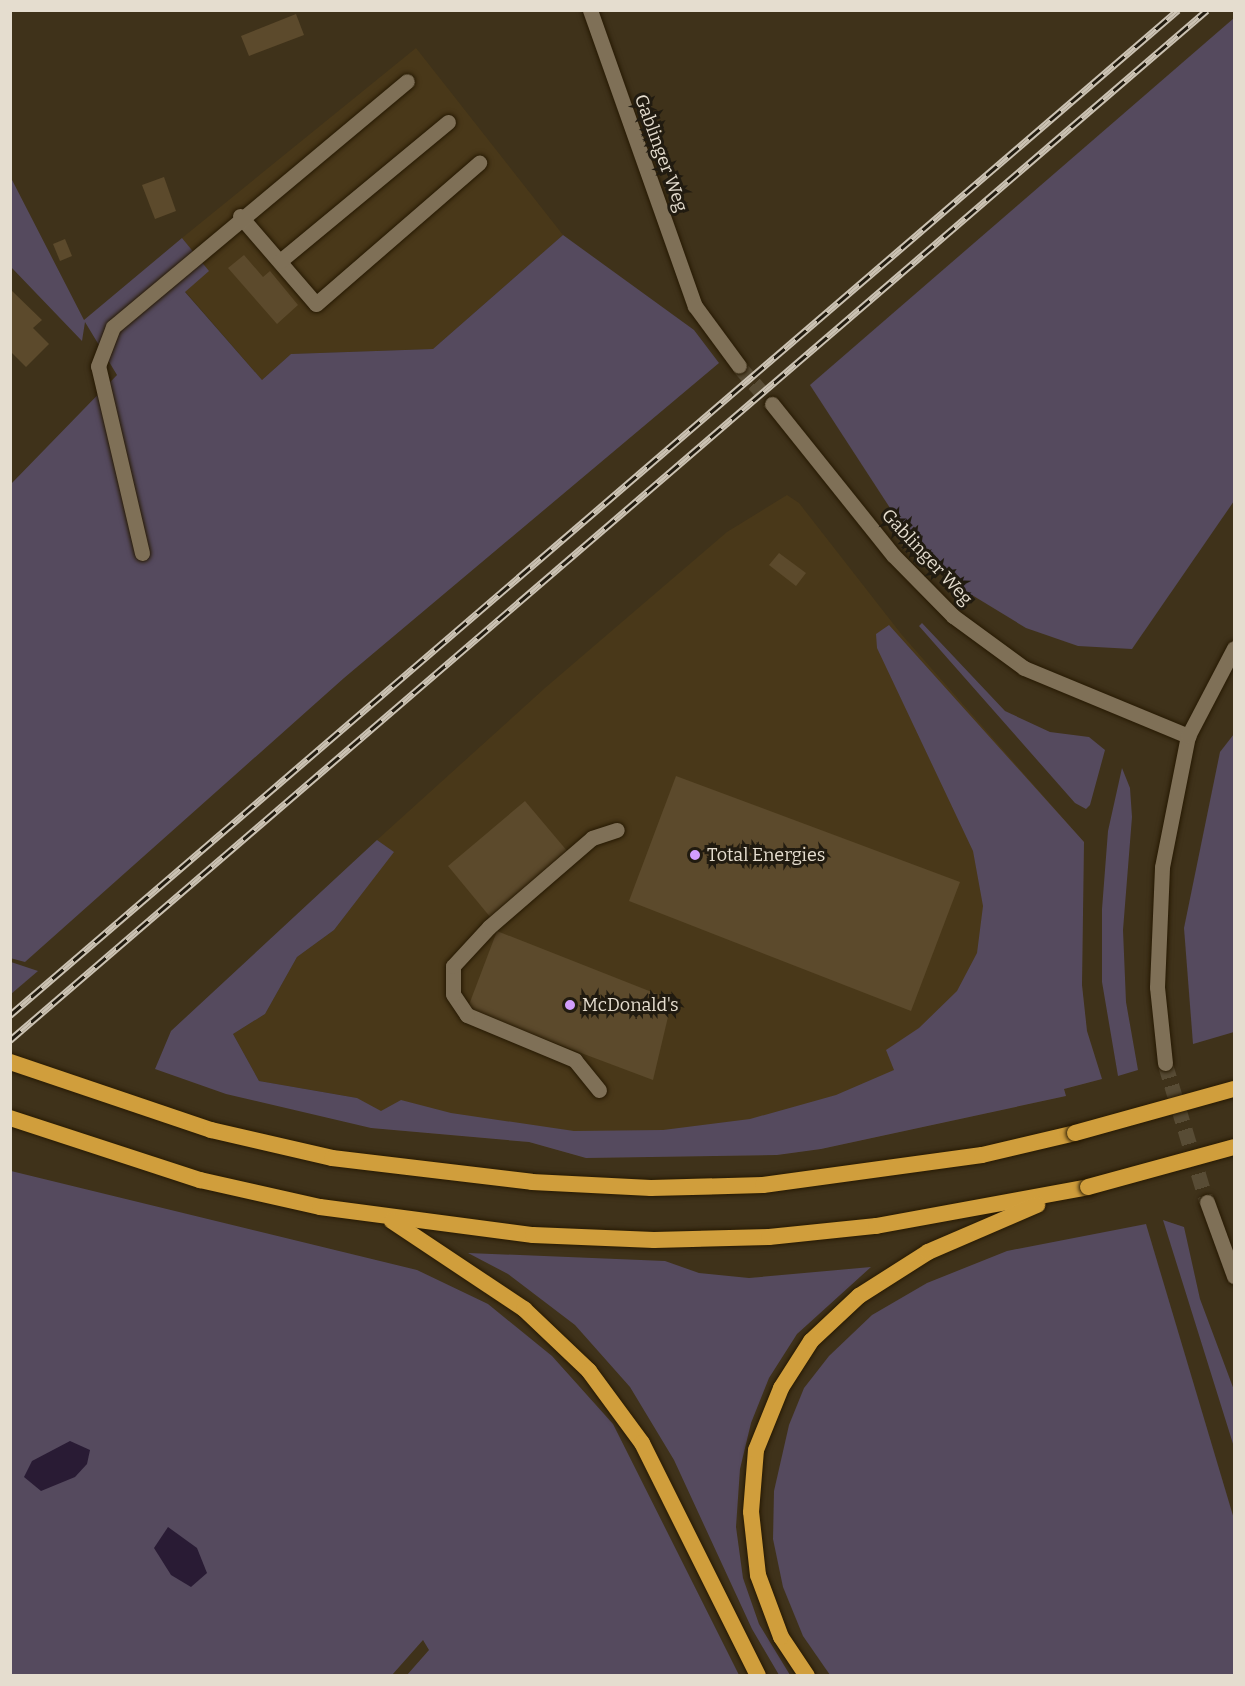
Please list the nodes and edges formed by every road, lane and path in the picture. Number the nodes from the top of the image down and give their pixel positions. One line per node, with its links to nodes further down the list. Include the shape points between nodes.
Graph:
1 (590, 10): 7 (street, Gablinger Weg, via 695,306)
2 (407, 81): 5 (street)
3 (448, 122): 6 (street)
4 (479, 163): 6 (street, via 316,304)
5 (240, 216): 6 (street); 9 (street, via 113,327 98,366)
6 (280, 261)
7 (739, 366)
8 (772, 404): 11 (street, Gablinger Weg, via 893,555 953,616 1024,668)
9 (142, 553)
10 (1234, 648): 11 (street)
11 (1188, 736): 14 (street, via 1162,867 1157,987)
12 (617, 830): 16 (street, via 592,838 489,927 453,966 453,994 467,1015 575,1060)
13 (10, 1062): 15 (highway, bridge, via 211,1130 332,1158 532,1182 651,1188 763,1185 971,1157)
14 (1165, 1063)
15 (1234, 1089)
16 (599, 1090)
17 (10, 1118): 21 (highway, via 200,1180)
18 (1234, 1147): 19 (highway, bridge)
19 (1062, 1194): 21 (highway, via 876,1226 769,1237 654,1240 544,1235); 24 (highway, via 928,1252 859,1296 811,1341 781,1388 756,1450 751,1512 758,1575 781,1637)
20 (1207, 1202): 22 (street)
21 (386, 1217): 23 (highway, via 525,1310 589,1371 642,1443)
22 (1234, 1276)
23 (758, 1676)
24 (807, 1676)

